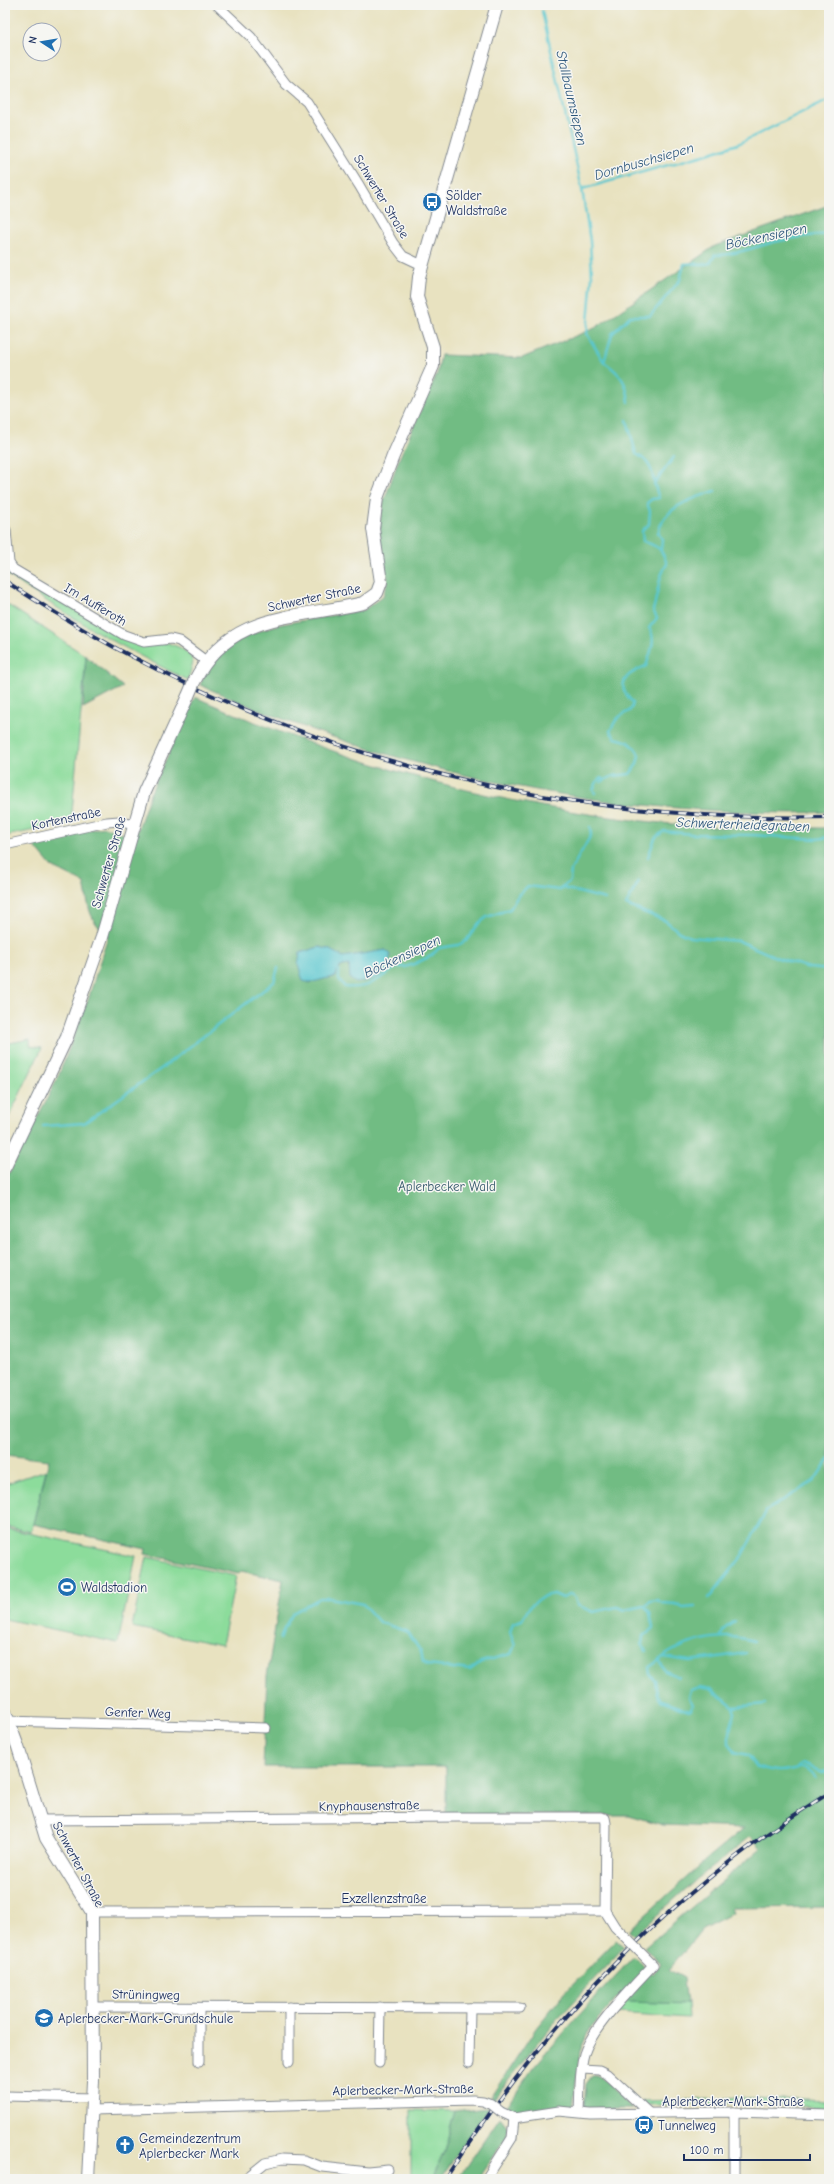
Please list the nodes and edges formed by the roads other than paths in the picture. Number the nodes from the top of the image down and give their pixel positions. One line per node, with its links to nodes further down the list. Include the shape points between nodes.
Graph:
1 (217, 5): 3 (street, Schwerter Straße, via 251,37 286,84 307,102 352,172 392,243 403,256)
2 (497, 5): 3 (street)
3 (422, 265): 5 (street, Schwerter Straße, via 417,297 433,347 433,366 377,498 374,538 382,577 377,593 363,603 249,627 225,641)
4 (6, 530): 5 (street, Im Aufferoth, via 8,563 13,569 124,635 144,642 171,639 179,641)
5 (206, 661): 6 (street, Schwerter Straße, bridge, via 153,768)
6 (133, 825): 7 (street, Kortenstraße, via 107,822); 8 (street, Schwerter Straße, via 102,937 67,1037)
7 (5, 845)
8 (5, 1167)
9 (6, 1718): 10 (street, Genfer Weg); 11 (street, Schwerter Straße)
10 (266, 1728)
11 (40, 1820): 12 (street, Knyphausenstraße, via 601,1817 605,1818 606,1823); 13 (street, Schwerter Straße, via 46,1838)
12 (605, 1911): 13 (street, Exzellenzstraße); 24 (street, bridge, via 615,1926 652,1965 591,2038)
13 (92, 1912): 14 (street, Schwerter Straße)
14 (92, 2007): 17 (street, Strüningweg); 26 (street, Schwerter Straße)
15 (289, 2007): 16 (street, Strüningweg); 17 (street, Strüningweg); 21 (street)
16 (380, 2007): 18 (street, Strüningweg); 22 (street)
17 (199, 2008): 20 (street)
18 (470, 2008): 19 (street, Strüningweg); 23 (street)
19 (520, 2008)
20 (199, 2062)
21 (289, 2062)
22 (379, 2063)
23 (469, 2063)
24 (582, 2069): 27 (street); 29 (street, via 599,2070 607,2074)
25 (5, 2096): 26 (street, Aplerbecker-Mark-Straße)
26 (92, 2104): 31 (street, Aplerbecker-Mark-Straße, bridge, via 473,2100 491,2104); 33 (street, Schwerter Straße)
27 (579, 2112): 29 (street, Aplerbecker-Mark-Straße); 31 (street, Aplerbecker-Mark-Straße, via 559,2111)
28 (734, 2112): 29 (street, Aplerbecker-Mark-Straße); 30 (street, Aplerbecker-Mark-Straße); 36 (street)
29 (650, 2114)
30 (829, 2115)
31 (514, 2118): 35 (street, via 512,2138)
32 (388, 2170): 34 (street, via 368,2172 322,2167 304,2160 282,2159 266,2163)
33 (88, 2179)
34 (244, 2179)
35 (486, 2179)
36 (734, 2179)

